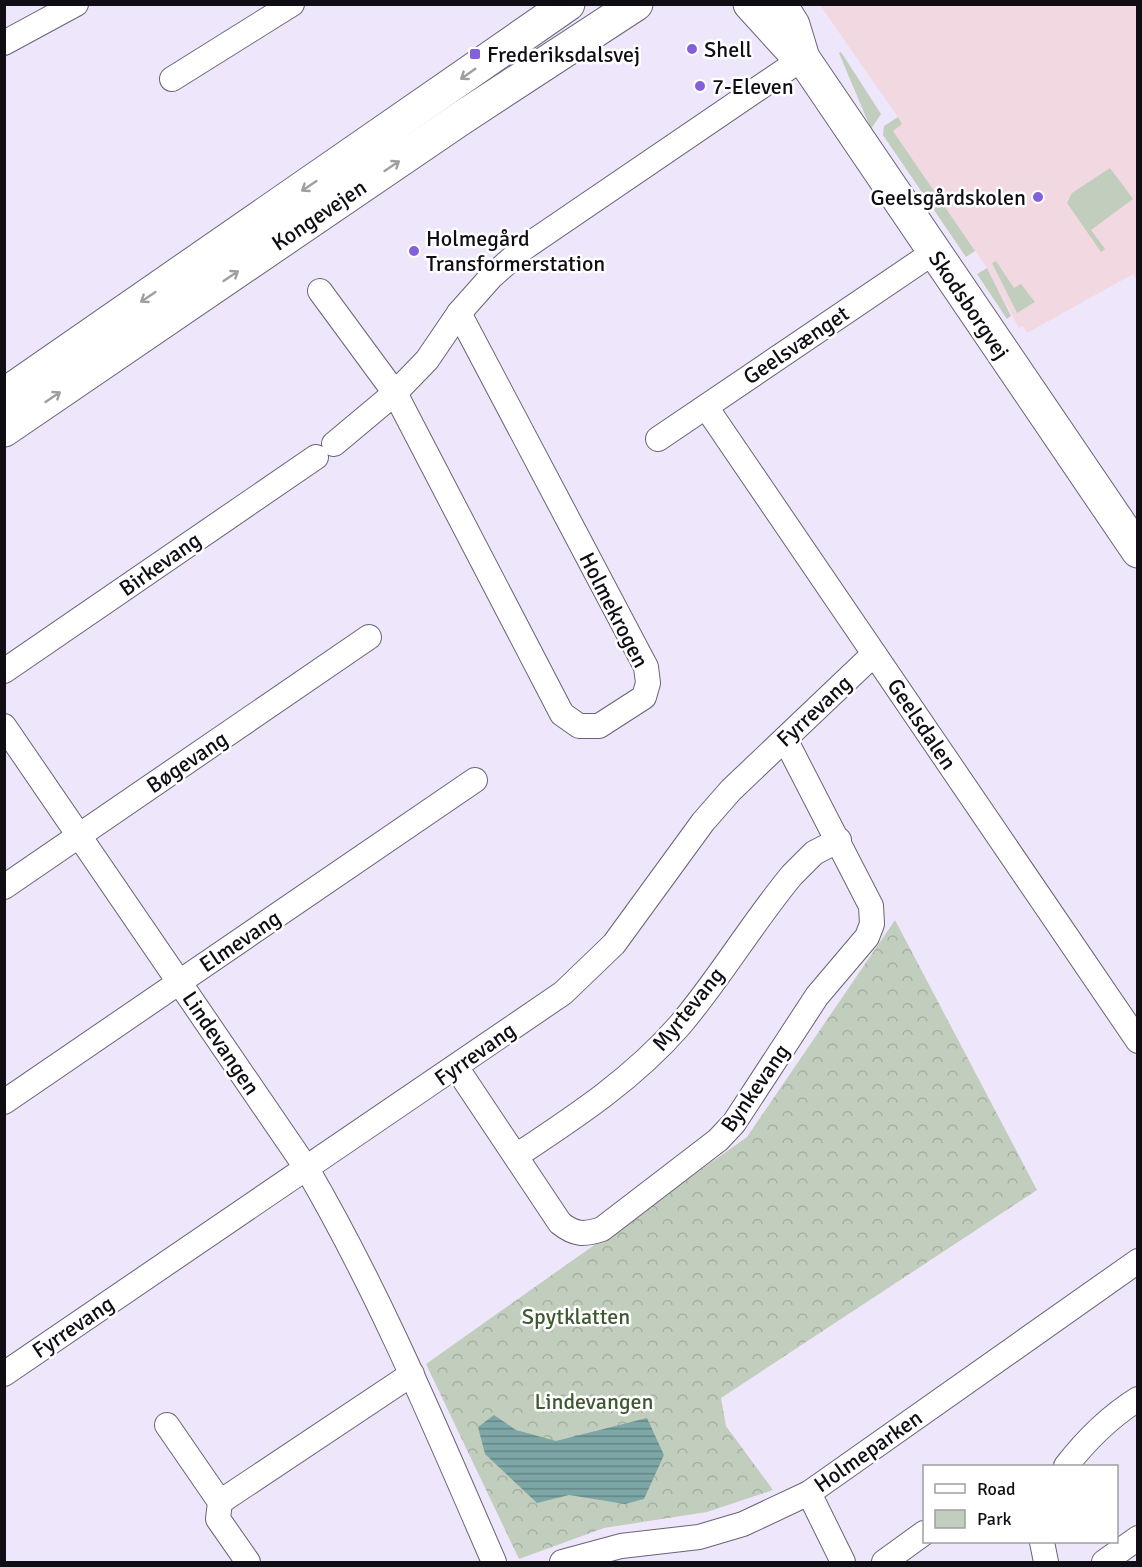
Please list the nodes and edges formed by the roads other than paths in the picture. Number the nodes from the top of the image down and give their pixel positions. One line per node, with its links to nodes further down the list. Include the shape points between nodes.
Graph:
1 (76, 4): 8 (street)
2 (292, 4): 11 (street)
3 (568, 4): 16 (main road, Kongevejen, one-way to 16)
4 (613, 4): 10 (main road)
5 (636, 4): 10 (main road, Kongevejen)
6 (750, 4): 9 (main road, Skodsborgvej)
7 (780, 4): 9 (main road, Skodsborgvej, via 793,25)
8 (4, 43)
9 (803, 58): 12 (main road, Skodsborgvej); 14 (street, via 524,248)
10 (535, 70): 18 (main road, Kongevejen, one-way to 10)
11 (172, 79)
12 (934, 252): 17 (street, Geelsvænget); 20 (main road, Skodsborgvej)
13 (320, 291): 15 (street, Holmekrogen)
14 (459, 313): 15 (street, via 427,360); 15 (street, Holmekrogen, via 646,667 648,683 644,697 599,726 579,726 562,714)
15 (394, 393): 23 (street, Birkevang, via 325,450)
16 (4, 395)
17 (706, 407): 19 (street, Geelsvænget); 22 (street, Geelsdalen)
18 (4, 430)
19 (658, 439)
20 (1137, 551)
21 (369, 637): 27 (street, Bøgevang)
22 (874, 654): 25 (street, Fyrrevang); 31 (street, Geelsdalen)
23 (4, 671)
24 (4, 726): 27 (street, Lindevangen)
25 (785, 739): 28 (street, Bynkevang); 32 (street, Fyrrevang, via 731,790 704,822 614,944 563,993)
26 (475, 780): 30 (street, Elmevang)
27 (80, 836): 29 (street, Bøgevang); 30 (street, Lindevangen)
28 (839, 840): 34 (street, Myrtevang, via 814,853 792,875 680,1025 638,1068 599,1101); 34 (street, Bynkevang, via 871,906 872,924 867,938 817,996 747,1107 718,1140 602,1229 589,1234 573,1233 560,1223)
29 (4, 887)
30 (180, 982): 33 (street, Elmevang); 35 (street, Lindevangen)
31 (1137, 1041)
32 (456, 1067): 34 (street, Bynkevang); 35 (street, Fyrrevang)
33 (4, 1102)
34 (516, 1156)
35 (306, 1168): 37 (street, Fyrrevang); 38 (street, Lindevangen, via 344,1232)
36 (1137, 1261): 42 (street, Holmeparken)
37 (4, 1374)
38 (412, 1374): 43 (street); 48 (street, Lindevangen)
39 (1137, 1399): 41 (street, via 1086,1439)
40 (167, 1425): 43 (street)
41 (1067, 1465)
42 (809, 1493): 49 (street, Holmeparken, via 743,1524 699,1537 621,1546); 50 (street)
43 (220, 1502): 47 (street, via 219,1519)
44 (923, 1534): 51 (street)
45 (1137, 1538): 53 (street)
46 (1042, 1543): 52 (street)
47 (248, 1563)
48 (494, 1563)
49 (562, 1563)
50 (843, 1563)
51 (884, 1563)
52 (1046, 1563)
53 (1104, 1563)

